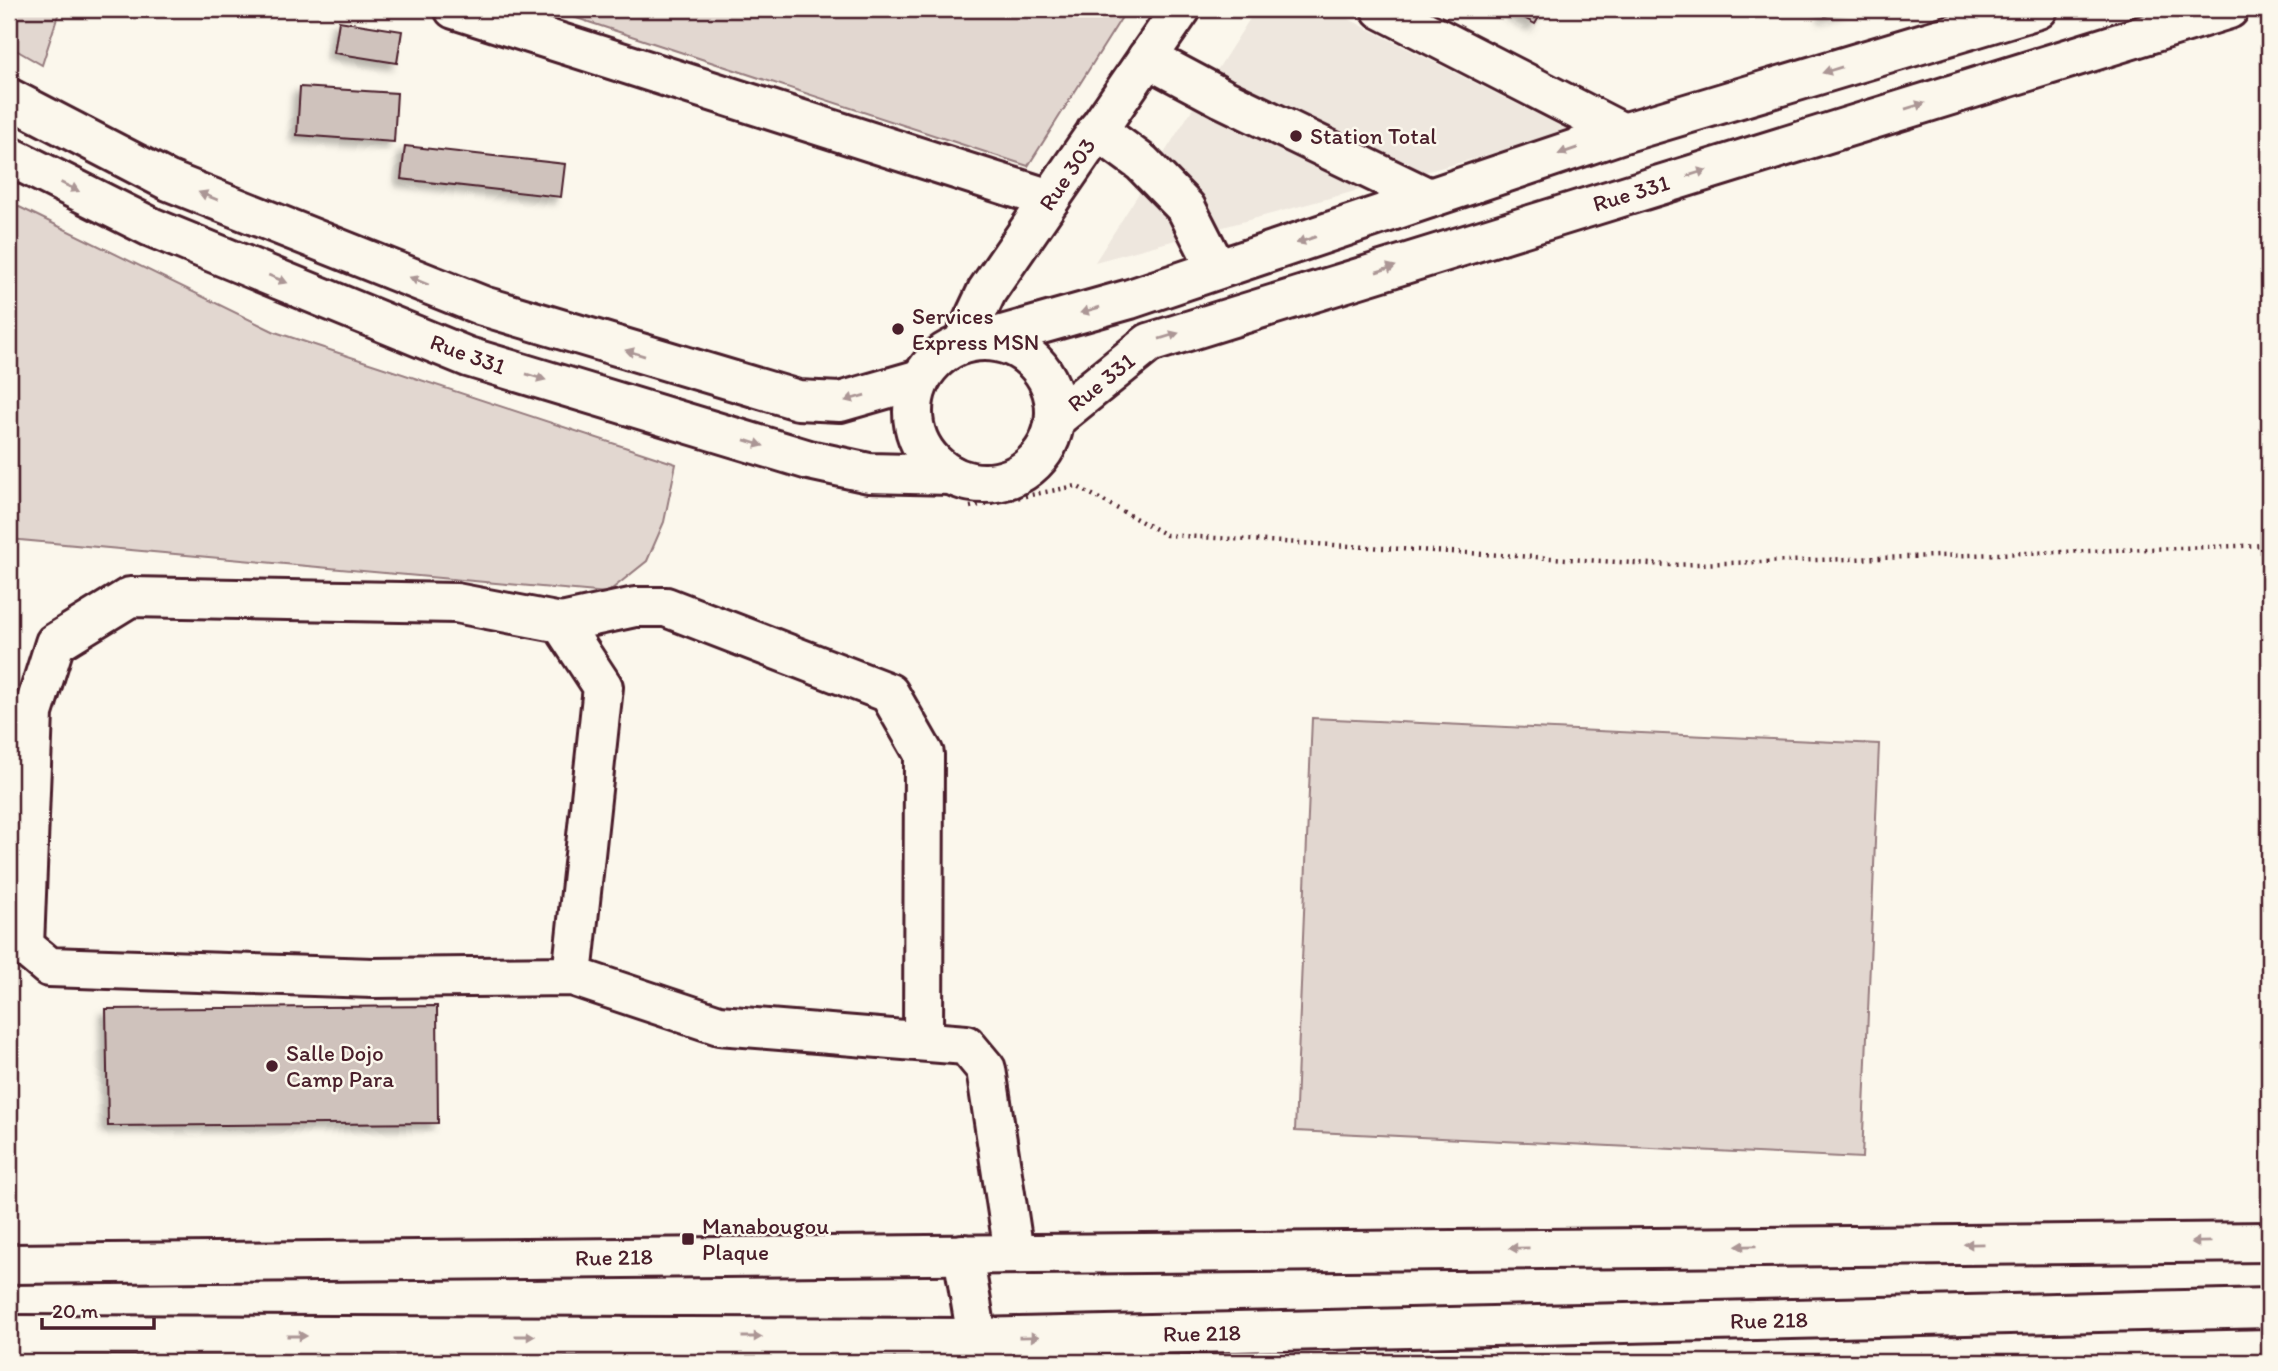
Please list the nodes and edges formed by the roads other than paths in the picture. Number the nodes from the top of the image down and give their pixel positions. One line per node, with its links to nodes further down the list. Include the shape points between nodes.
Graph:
1 (454, 9): 6 (main road)
2 (1181, 9): 7 (main road, Rue 303)
3 (1381, 9): 10 (main road)
4 (2038, 9): 10 (main road, one-way to 10)
5 (2229, 9): 17 (main road, Rue 331, one-way to 5, via 1149,342)
6 (498, 15): 13 (main road)
7 (1147, 58): 9 (main road, Rue 303); 12 (main road)
8 (9, 98): 16 (main road, one-way to 8, via 840,402 798,400 483,306 169,181)
9 (1097, 130): 13 (main road, Rue 303); 14 (main road, via 1142,163 1186,208)
10 (1623, 132): 12 (main road, one-way to 12)
11 (9, 156): 18 (main road, Rue 331, one-way to 18, via 152,227 468,357 809,460)
12 (1429, 198): 14 (main road, one-way to 14)
13 (1050, 199): 15 (main road, Rue 303, via 987,291)
14 (1217, 269): 15 (main road, one-way to 15, via 1130,299)
15 (975, 342): 16 (main road, via 938,357); 17 (main road, via 1017,349 1039,367 1052,391)
16 (920, 379): 18 (main road, via 913,405 916,433 929,458)
17 (1055, 419): 18 (main road, via 1047,445 1030,467 1006,481 978,483)
18 (957, 491)
19 (561, 623): 20 (main road, via 603,687); 20 (main road, via 456,603 130,597 55,643 33,713 24,946 49,967 373,978); 21 (main road, via 635,607 666,607 889,693 924,754)
20 (572, 976): 21 (main road, via 719,1026)
21 (923, 1041): 23 (main road, via 966,1045 986,1069)
22 (2269, 1242): 23 (main road, Rue 218, one-way to 23)
23 (1014, 1253): 24 (main road, Rue 218)
24 (963, 1254): 25 (main road, Rue 218); 28 (main road)
25 (9, 1264)
26 (2269, 1308): 28 (main road, Rue 218, one-way to 26)
27 (9, 1335): 28 (main road, Rue 218, one-way to 28)
28 (978, 1350)

